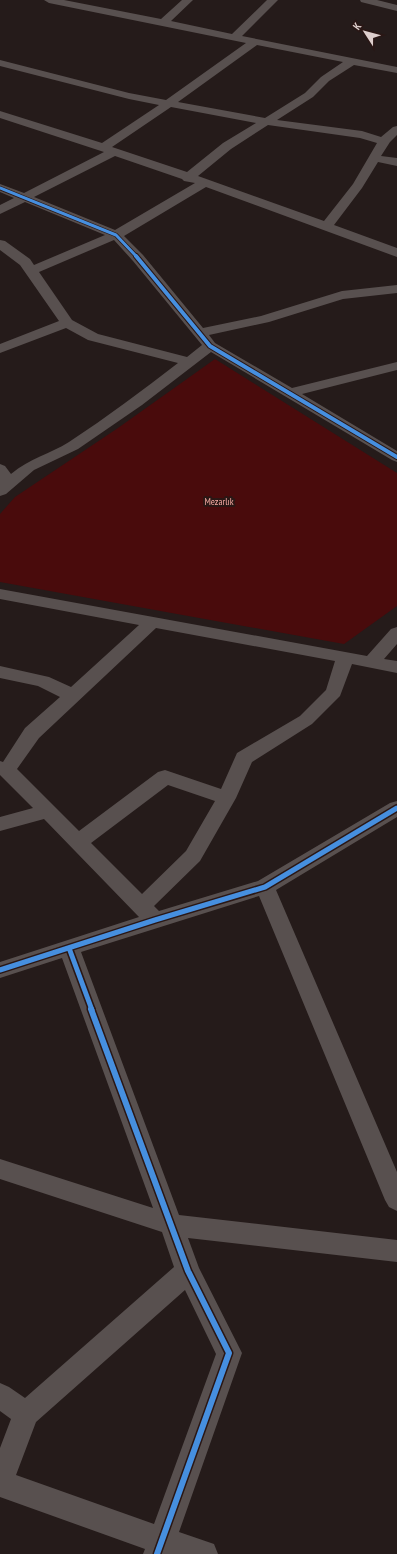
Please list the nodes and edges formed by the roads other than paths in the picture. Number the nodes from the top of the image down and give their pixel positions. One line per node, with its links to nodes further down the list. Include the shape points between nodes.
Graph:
1 (48, 0): 5 (street)
2 (188, 0): 7 (street)
3 (273, 0): 8 (street)
4 (365, 0): 6 (street)
5 (83, 3): 7 (street)
6 (397, 8)
7 (163, 23): 8 (street)
8 (234, 38): 9 (street)
9 (254, 42): 10 (street); 13 (street)
10 (352, 61): 12 (street); 15 (street, via 325,79 309,95)
11 (0, 63): 13 (street, via 129,96)
12 (397, 70)
13 (169, 103): 15 (street); 18 (street)
14 (0, 114): 18 (street)
15 (267, 122): 17 (street, via 362,135); 21 (street, via 226,146)
16 (397, 129): 17 (street)
17 (384, 142): 19 (street)
18 (109, 150): 21 (street); 24 (street)
19 (374, 158): 20 (street); 26 (street)
20 (397, 162)
21 (188, 178): 22 (street)
22 (204, 183): 26 (street); 27 (street)
23 (0, 188): 24 (street)
24 (25, 198): 25 (street); 27 (street)
25 (0, 210)
26 (327, 226): 29 (street)
27 (116, 235): 30 (street); 33 (street)
28 (0, 244): 30 (street, via 25,262)
29 (397, 253)
30 (31, 271): 32 (street)
31 (397, 289): 33 (street, via 342,295 264,319)
32 (67, 323): 35 (street); 36 (street, via 94,337)
33 (200, 334): 34 (street)
34 (210, 346): 36 (street); 38 (street)
35 (0, 349)
36 (190, 362): 41 (street, via 138,402 79,442 29,466)
37 (397, 366): 38 (street)
38 (290, 393): 39 (street)
39 (397, 457)
40 (0, 469): 41 (street)
41 (4, 487)
42 (0, 594): 43 (street)
43 (153, 622): 45 (street); 49 (street)
44 (397, 633): 46 (street)
45 (345, 658): 46 (street); 51 (street, via 334,692 306,720 244,758)
46 (371, 663): 47 (street)
47 (397, 667)
48 (0, 672): 49 (street, via 43,681)
49 (72, 695): 50 (street, via 32,734)
50 (3, 769): 53 (street)
51 (226, 798): 55 (street, via 165,777); 57 (street, via 193,856)
52 (397, 808): 56 (street)
53 (48, 811): 54 (street); 55 (street)
54 (0, 824)
55 (79, 842): 57 (street)
56 (265, 888): 57 (street); 61 (street)
57 (148, 913): 58 (street)
58 (69, 948): 59 (street); 62 (street)
59 (0, 970)
60 (0, 1169): 62 (street)
61 (397, 1200)
62 (172, 1225): 63 (street); 64 (street)
63 (397, 1251)
64 (188, 1271): 66 (street); 68 (street, via 229,1354)
65 (0, 1396): 66 (street)
66 (26, 1414): 67 (street)
67 (0, 1483): 68 (street)
68 (159, 1547): 69 (street)
69 (204, 1554)

